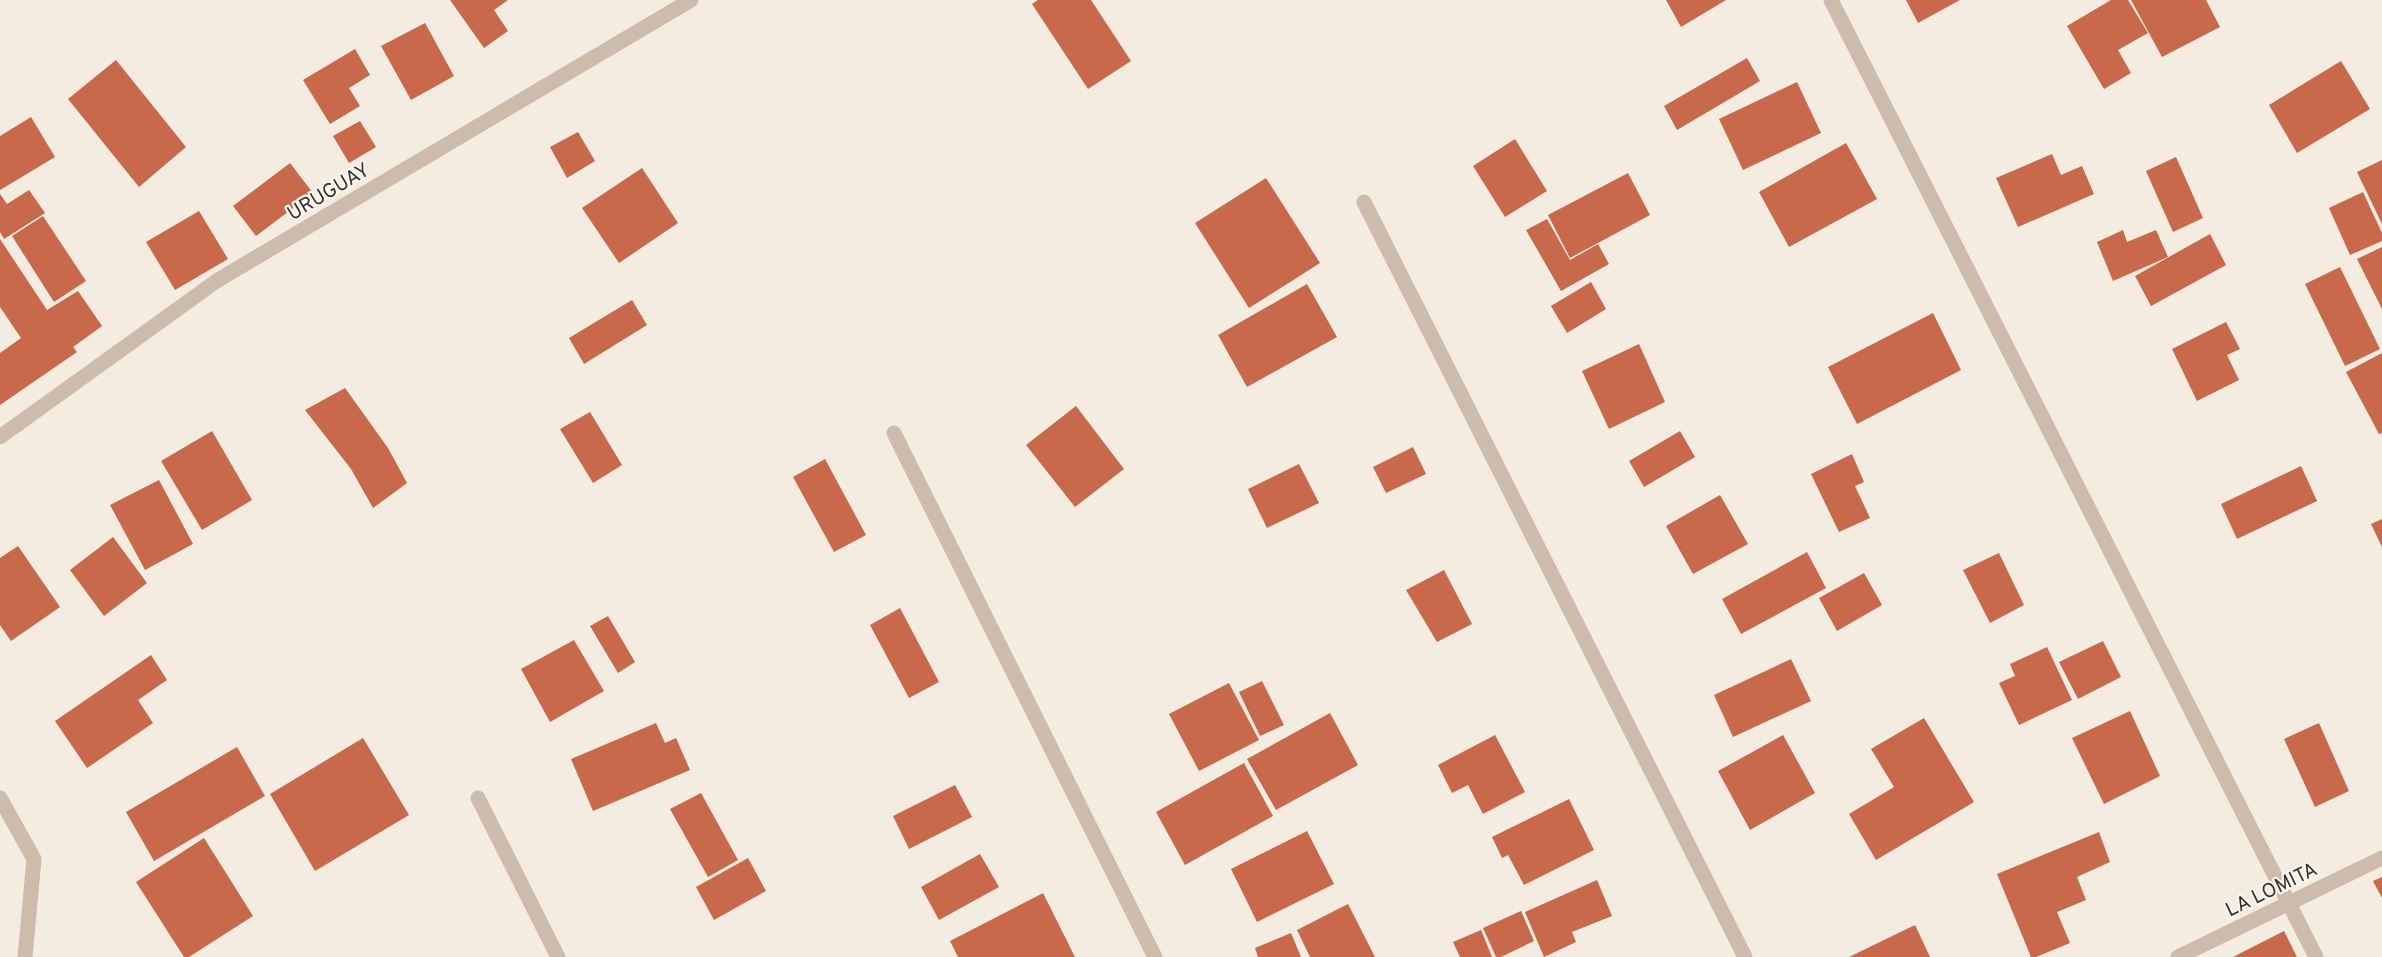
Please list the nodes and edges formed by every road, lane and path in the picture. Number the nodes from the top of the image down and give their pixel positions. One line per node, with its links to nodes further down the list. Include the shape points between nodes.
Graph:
1 (690, 0): 5 (street, URUGUAY, via 218,280)
2 (1831, 0): 9 (street)
3 (1364, 202): 13 (street)
4 (894, 433): 12 (street)
5 (0, 437)
6 (0, 798): 10 (street, via 34,859)
7 (478, 798): 11 (street)
8 (2382, 858): 9 (street, LA LOMITA)
9 (2287, 904): 14 (street, LA LOMITA); 15 (street)
10 (25, 957)
11 (558, 957)
12 (1155, 957)
13 (1746, 957)
14 (2178, 957)
15 (2316, 957)

